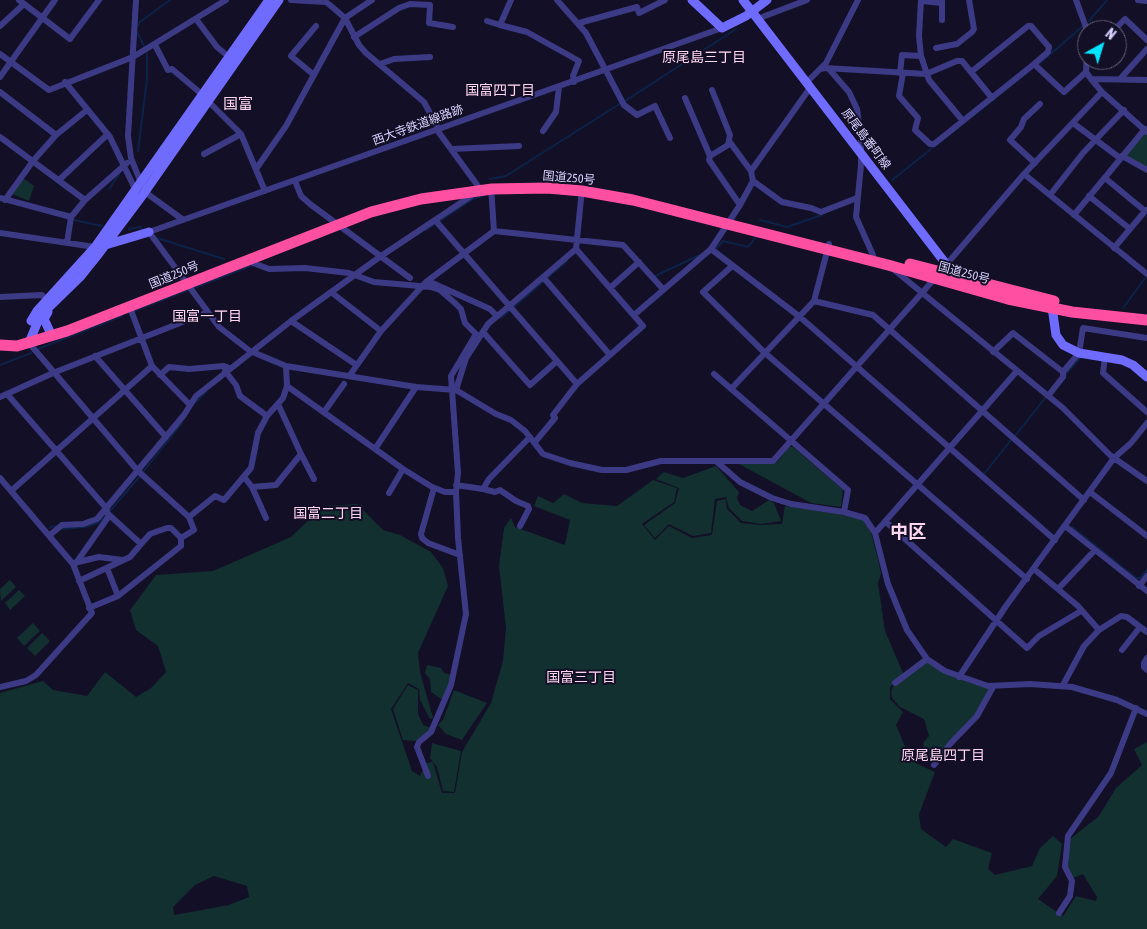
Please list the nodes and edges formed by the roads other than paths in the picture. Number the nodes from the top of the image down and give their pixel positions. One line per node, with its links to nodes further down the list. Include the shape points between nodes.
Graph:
1 (55, 0): 25 (street)
2 (99, 0): 25 (street, via 70,39)
3 (136, 0): 46 (street)
4 (226, 0): 27 (street)
5 (269, 0): 47 (street)
6 (279, 0): 72 (street)
7 (291, 0): 26 (street, via 326,2)
8 (372, 0): 26 (street)
9 (511, 0): 33 (street)
10 (557, 0): 32 (street)
11 (665, 0): 32 (street, via 639,13 636,7)
12 (692, 0): 37 (street)
13 (743, 0): 24 (street, 原尾島番町線)
14 (767, 0): 24 (street)
15 (807, 0): 24 (street)
16 (858, 0): 51 (street)
17 (922, 0): 21 (street); 45 (street, via 918,36)
18 (969, 0): 41 (street, via 972,32 956,44)
19 (1076, 0): 29 (street)
20 (1138, 0): 22 (street)
21 (942, 1): 28 (street)
22 (1147, 1)
23 (22, 2): 25 (street); 34 (street)
24 (755, 15): 37 (street); 65 (street, 原尾島番町線)
25 (43, 17): 48 (street)
26 (345, 18): 38 (street); 57 (street)
27 (196, 19): 40 (street); 47 (street)
28 (942, 20)
29 (1083, 20)
30 (487, 21): 33 (street)
31 (1127, 22): 39 (street)
32 (579, 23): 53 (street)
33 (500, 25): 64 (street, via 527,32 578,61)
34 (0, 26)
35 (316, 26): 57 (street, via 291,56)
36 (453, 27): 38 (street, via 430,24 430,5 410,4)
37 (722, 28): 53 (street, 西大寺鉄道線路跡)
38 (354, 36): 49 (street, via 366,53)
39 (1147, 40)
40 (155, 45): 46 (street); 72 (street, via 168,70 172,69)
41 (936, 48)
42 (1147, 49): 61 (street)
43 (0, 54): 48 (street)
44 (430, 56): 49 (street, via 394,59)
45 (920, 56): 56 (street, via 902,55); 58 (street)
46 (133, 57): 63 (street); 94 (street, via 128,136)
47 (229, 58): 72 (street)
48 (11, 62): 59 (street); 63 (street, via 49,90)
49 (380, 64): 78 (street, via 424,102)
50 (1034, 64): 54 (street, via 1048,52 1049,47 1028,26); 55 (street, via 1064,92); 71 (street)
51 (820, 69): 52 (street); 65 (street)
52 (829, 69): 56 (street); 91 (street, via 856,103 862,138)
53 (606, 71): 64 (street, 西大寺鉄道線路跡); 84 (street, via 622,102 638,114 655,106)
54 (971, 72): 58 (street, via 962,61 957,61); 71 (street)
55 (1086, 72): 60 (street)
56 (902, 73): 58 (street); 76 (street, via 899,96 918,118 914,128 930,144)
57 (314, 74): 98 (street, via 286,126)
58 (926, 74): 76 (street)
59 (0, 77)
60 (1091, 79): 61 (street); 69 (street)
61 (1120, 79): 62 (street)
62 (1147, 80)
63 (65, 82): 74 (street)
64 (574, 82): 66 (street, 西大寺鉄道線路跡)
65 (808, 85): 91 (street, 原尾島番町線); 100 (street)
66 (559, 87): 78 (street, 西大寺鉄道線路跡); 80 (street, via 556,112)
67 (712, 90): 86 (street, via 730,135)
68 (0, 92): 81 (street)
69 (1102, 92): 75 (street); 77 (street)
70 (685, 98): 92 (street)
71 (992, 98): 76 (street)
72 (205, 99): 83 (street); 107 (street)
73 (1040, 104): 96 (street, via 1024,119 1010,140)
74 (87, 110): 81 (street); 82 (street)
75 (1124, 110): 79 (street); 87 (street)
76 (963, 121)
77 (1073, 123): 87 (street); 96 (street)
78 (438, 130): 89 (street); 104 (street, 西大寺鉄道線路跡)
79 (1146, 130): 93 (street)
80 (543, 131)
81 (56, 134): 95 (street)
82 (108, 134): 97 (street); 103 (street)
83 (241, 134): 90 (street); 98 (street)
84 (670, 138)
85 (2, 141): 95 (street)
86 (729, 141): 92 (street, via 728,145); 100 (street)
87 (1095, 141): 93 (street); 111 (street)
88 (519, 146): 89 (street)
89 (452, 149): 108 (street)
90 (204, 154)
91 (861, 154): 115 (street); 142 (street, 原尾島番町線)
92 (710, 156): 116 (street, via 709,160)
93 (1121, 157): 99 (street); 102 (street)
94 (130, 158): 97 (street); 107 (street)
95 (33, 161): 103 (street); 113 (street)
96 (1035, 163): 101 (street)
97 (124, 166): 107 (street); 114 (street)
98 (256, 169): 110 (street)
99 (1147, 170)
100 (751, 171): 105 (street)
101 (1024, 174): 111 (street); 142 (street)
102 (1104, 178): 112 (street); 117 (street)
103 (59, 180): 114 (street)
104 (295, 180): 110 (street, 西大寺鉄道線路跡); 123 (street, via 301,196)
105 (753, 181): 115 (street, via 782,202 821,212); 116 (street)
106 (491, 187): 108 (highway, 国道250号); 109 (highway, 国道250号); 125 (street)
107 (141, 188): 120 (street); 131 (street)
108 (472, 188): 122 (street, via 471,196); 123 (highway, 国道250号, via 420,194 371,208)
109 (582, 188): 121 (highway, 国道250号, via 633,194); 128 (street)
110 (265, 191): 120 (street, 西大寺鉄道線路跡)
111 (1050, 195): 118 (street)
112 (1090, 196): 118 (street); 124 (street)
113 (2, 199): 119 (street)
114 (84, 200): 119 (street)
115 (857, 200): 136 (street, via 856,217)
116 (740, 205): 121 (street)
117 (1146, 210): 124 (street)
118 (1074, 215): 132 (street)
119 (72, 216): 129 (street)
120 (182, 220): 126 (street, 西大寺鉄道線路跡)
121 (729, 220): 130 (highway, 国道250号); 134 (street)
122 (436, 222): 135 (street); 137 (street)
123 (336, 223): 137 (street); 138 (highway, 国道250号)
124 (1130, 230): 132 (street)
125 (494, 231): 128 (street); 135 (street)
126 (149, 232): 131 (street); 148 (street)
127 (0, 233): 129 (street)
128 (577, 240): 133 (street); 139 (street, via 623,245)
129 (67, 243): 131 (street)
130 (828, 246): 136 (highway, 国道250号); 140 (highway, 国道250号); 158 (street)
131 (99, 247): 156 (street); 157 (street, via 81,276)
132 (1114, 248): 143 (street)
133 (576, 249): 147 (street); 150 (street)
134 (711, 249): 141 (street); 152 (street)
135 (464, 255): 149 (street); 160 (street)
136 (876, 256): 140 (street); 142 (highway, 国道250号)
137 (382, 257): 144 (street); 146 (street)
138 (245, 258): 144 (street, via 269,269 305,268); 148 (highway, 国道250号)
139 (639, 262): 150 (street); 152 (street)
140 (888, 265): 142 (highway, 国道250号); 154 (street)
141 (731, 267): 166 (street); 180 (street, via 703,292)
142 (940, 268): 145 (highway, 国道250号); 151 (highway, 国道250号); 154 (street)
143 (1147, 274)
144 (356, 276): 149 (street, via 374,282); 153 (street)
145 (955, 276): 151 (street); 164 (highway, 国道250号, via 1089,308)
146 (410, 278)
147 (544, 279): 160 (street); 182 (street)
148 (186, 282): 159 (highway, 国道250号); 162 (street)
149 (425, 283): 165 (street, via 490,309); 170 (street); 202 (street, via 448,296 476,334 451,376)
150 (610, 288): 163 (street)
151 (973, 289): 161 (highway, 国道250号)
152 (663, 290): 163 (street)
153 (332, 293): 168 (street); 170 (street)
154 (922, 293): 169 (street); 178 (street)
155 (0, 297): 156 (street, via 42,295)
156 (47, 300): 175 (street, via 33,317)
157 (57, 300): 171 (street, via 44,319); 175 (street, via 38,320)
158 (814, 301): 166 (street); 169 (street, via 873,315)
159 (129, 305): 171 (highway, 国道250号); 173 (street); 175 (highway, 国道250号)
160 (509, 306): 165 (street); 185 (street)
161 (1052, 308): 167 (highway, 国道250号, via 1110,318); 181 (street, via 1056,335 1063,345)
162 (208, 312): 173 (street); 179 (street, via 233,340)
163 (634, 315): 182 (street, via 643,326)
164 (1147, 315)
165 (497, 316): 172 (street)
166 (800, 317): 180 (street); 189 (street)
167 (1147, 320)
168 (292, 322): 179 (street); 186 (street)
169 (890, 330): 189 (street); 210 (street)
170 (381, 331): 186 (street)
171 (50, 332): 175 (highway, 国道250号)
172 (483, 332): 185 (street, via 530,385); 202 (street, via 466,358)
173 (143, 338): 183 (street); 187 (street)
174 (1147, 338): 181 (street, via 1083,328)
175 (30, 339): 176 (highway, 国道250号); 177 (highway, 国道250号, via 17,346); 193 (street)
176 (0, 340)
177 (0, 345)
178 (994, 352): 190 (street); 192 (street, via 1012,333)
179 (252, 353): 188 (street); 191 (street)
180 (765, 353): 203 (street); 208 (street)
181 (1079, 353): 184 (street); 192 (street)
182 (610, 355): 199 (street)
183 (95, 356): 193 (street); 204 (street)
184 (1105, 357): 197 (street, via 1133,365); 212 (street, via 1103,374)
185 (557, 361): 199 (street)
186 (356, 364): 196 (street)
187 (152, 366): 194 (street); 204 (street)
188 (286, 366): 196 (street); 200 (street)
189 (857, 368): 208 (street); 219 (street)
190 (1017, 371): 206 (street); 210 (street)
191 (227, 372): 194 (street, via 224,366 169,367); 209 (street, via 196,396); 213 (street, via 240,396)
192 (1063, 372): 206 (street, via 1063,377)
193 (53, 373): 205 (street); 214 (street)
194 (160, 374): 209 (street)
195 (714, 374): 203 (street)
196 (350, 375): 201 (street)
197 (1147, 377)
198 (344, 384): 211 (street)
199 (577, 384): 217 (street, via 553,415 555,418)
200 (287, 386): 207 (street); 211 (street)
201 (416, 387): 202 (street); 220 (street)
202 (454, 389): 217 (street, via 511,420); 234 (street)
203 (731, 389): 218 (street)
204 (124, 390): 214 (street); 216 (street)
205 (3, 395): 221 (street)
206 (1048, 396): 223 (street, via 1102,443)
207 (278, 404): 213 (street); 222 (street)
208 (824, 404): 218 (street); 231 (street)
209 (190, 405): 216 (street)
210 (982, 411): 219 (street); 239 (street)
211 (324, 412): 220 (street)
212 (1147, 412)
213 (266, 416): 228 (street)
214 (92, 418): 221 (street); 226 (street)
215 (1146, 427): 223 (street)
216 (166, 437): 226 (street)
217 (532, 440): 224 (street, via 543,454 602,470 626,470 661,461); 235 (street)
218 (793, 440): 224 (street, via 773,461); 241 (street, via 848,490)
219 (950, 448): 231 (street); 251 (street)
220 (374, 449): 225 (street)
221 (56, 452): 236 (street); 240 (street)
222 (301, 454): 229 (street); 232 (street, via 276,485)
223 (1114, 458): 230 (street); 237 (street)
224 (717, 462): 241 (street, via 740,482 772,498)
225 (403, 469): 233 (street); 238 (street)
226 (140, 472): 240 (street); 242 (street)
227 (0, 478): 236 (street)
228 (245, 478): 232 (street); 242 (street, via 224,500 215,496)
229 (314, 479)
230 (1147, 481)
231 (917, 486): 244 (street); 260 (street)
232 (252, 487): 243 (street)
233 (434, 488): 234 (street, via 444,492); 254 (street, via 422,538)
234 (456, 488): 235 (street); 254 (street)
235 (483, 488): 245 (street, via 495,492 500,490 528,506)
236 (11, 491): 247 (street)
237 (1090, 492): 239 (street); 249 (street)
238 (389, 493)
239 (1084, 500): 246 (street)
240 (107, 512): 247 (street, via 92,522); 252 (street); 256 (street)
241 (844, 512): 248 (street, via 866,518)
242 (190, 517): 250 (street, via 194,530)
243 (266, 518)
244 (886, 522): 248 (street); 268 (street)
245 (520, 526)
246 (1065, 526): 251 (street); 253 (street)
247 (55, 530): 256 (street)
248 (875, 533): 273 (street, via 888,584 906,630)
249 (1147, 536)
250 (181, 538): 252 (street, via 167,528 150,534); 265 (street, via 182,546)
251 (1055, 540): 258 (street)
252 (141, 544): 255 (street)
253 (1095, 550): 262 (street); 263 (street)
254 (460, 555): 284 (street, via 466,614 458,656 435,724 417,747)
255 (124, 560): 256 (street, via 104,557); 257 (street)
256 (74, 563): 261 (street)
257 (107, 568): 261 (street); 265 (street)
258 (1034, 569): 260 (street); 263 (street)
259 (1147, 576): 262 (street)
260 (1027, 579): 268 (street)
261 (79, 581): 266 (street)
262 (1140, 586): 264 (street)
263 (1058, 589): 267 (street)
264 (1147, 591)
265 (118, 596): 266 (street)
266 (89, 608): 280 (street, via 92,613 36,675 26,681)
267 (1081, 611): 268 (street, via 1039,636 1027,648); 270 (street)
268 (997, 621): 276 (street)
269 (1140, 627): 270 (street, via 1121,616); 271 (street); 272 (street)
270 (1098, 630): 278 (street, via 1084,646)
271 (1147, 632)
272 (1122, 650)
273 (927, 658): 276 (street, via 944,671); 277 (street)
274 (1147, 658): 275 (street, via 1144,663)
275 (1147, 670)
276 (960, 677): 279 (street)
277 (895, 683)
278 (1063, 685): 279 (street); 281 (street)
279 (993, 686): 283 (street, via 977,716)
280 (0, 687)
281 (1136, 708): 282 (street); 285 (street, via 1112,774 1068,836 1065,867 1072,881 1070,896)
282 (1147, 714)
283 (934, 765)
284 (428, 776)
285 (1059, 913)

